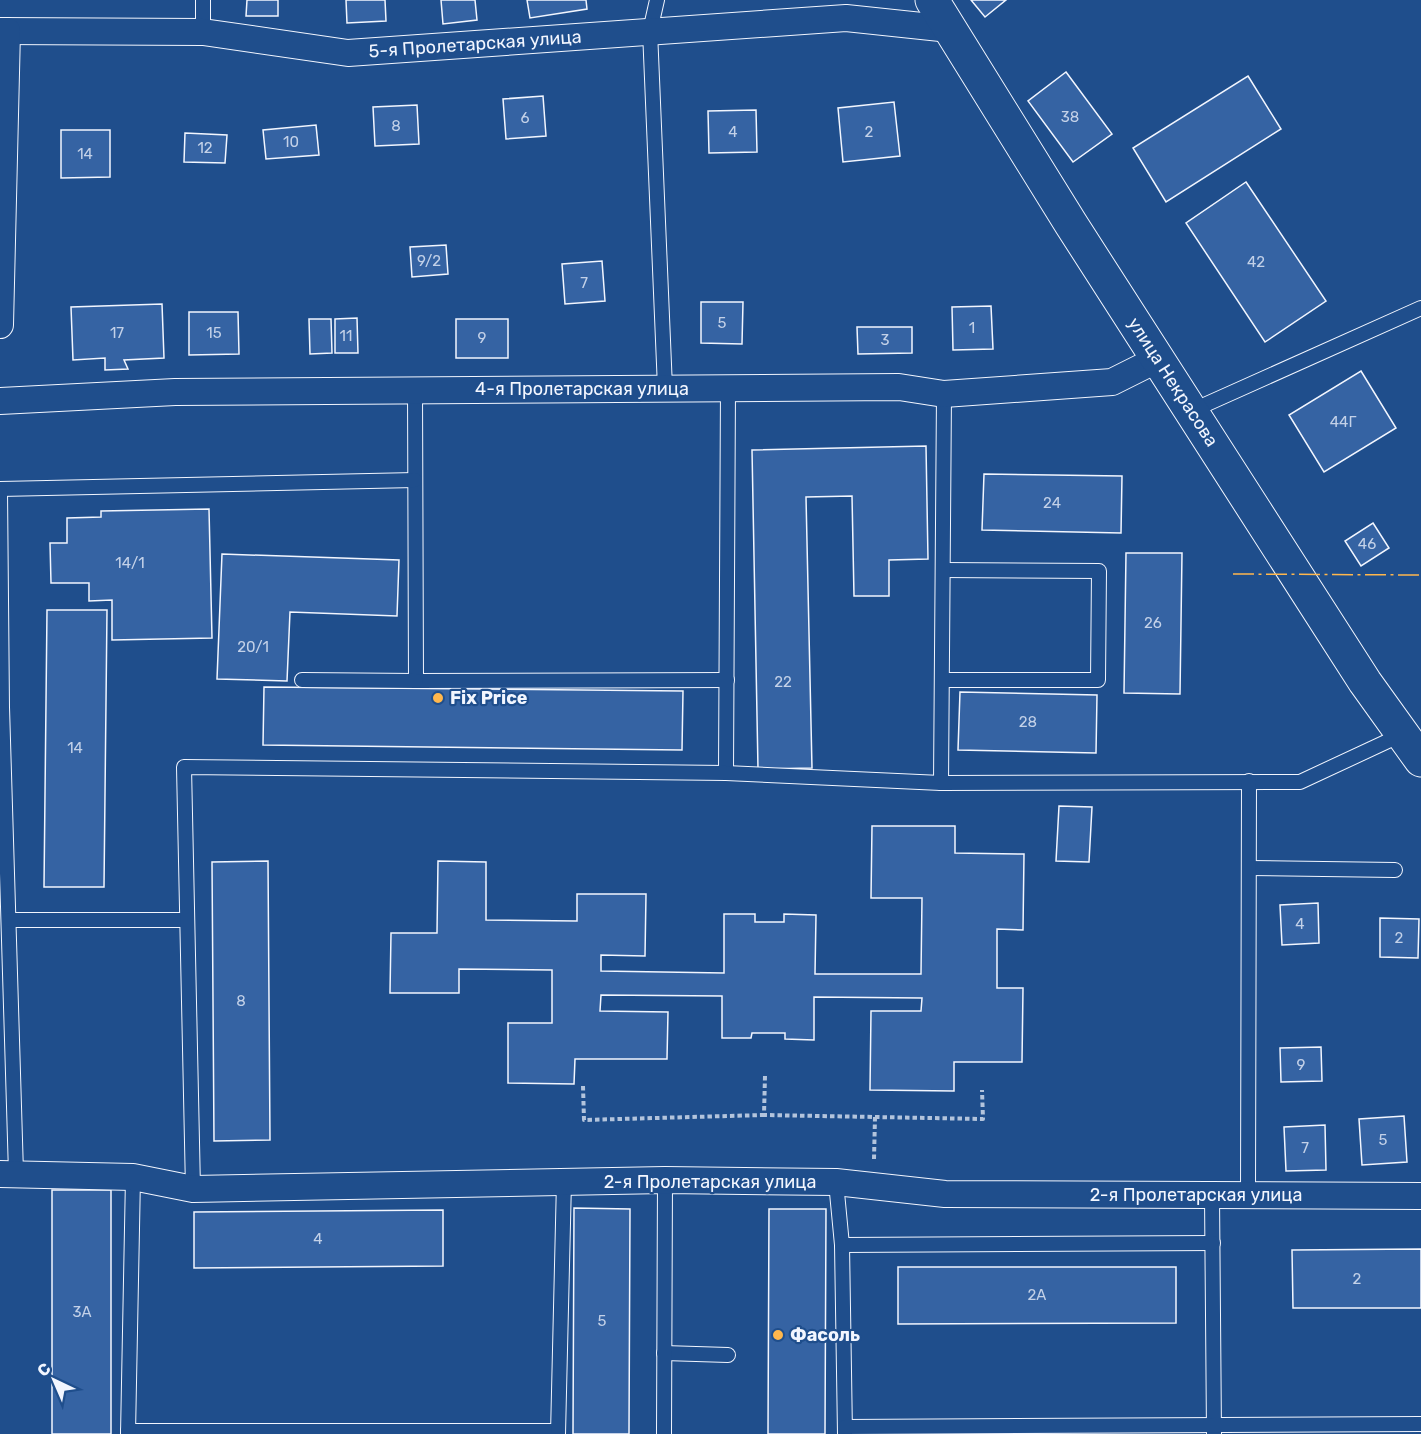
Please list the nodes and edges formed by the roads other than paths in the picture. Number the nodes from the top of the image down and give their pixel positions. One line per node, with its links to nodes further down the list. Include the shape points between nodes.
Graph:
1 (203, 0): 7 (lane)
2 (657, 0): 6 (lane)
3 (932, 0): 4 (street, улица Некрасова)
4 (950, 28): 6 (street, 5-я Пролетарская улица, via 846,18); 10 (street, улица Некрасова)
5 (3, 31): 7 (street, 5-я Пролетарская улица); 9 (street)
6 (650, 31): 7 (street, 5-я Пролетарская улица, via 348,53); 11 (lane)
7 (203, 32)
8 (1421, 308): 16 (lane)
9 (0, 326)
10 (1158, 359): 14 (street, 4-я Пролетарская улица, via 1112,382); 16 (street, улица Некрасова)
11 (665, 388): 12 (street, 4-я Пролетарская улица); 13 (street, 4-я Пролетарская улица)
12 (728, 388): 14 (street, 4-я Пролетарская улица, via 899,387); 21 (lane)
13 (415, 390): 15 (street, 4-я Пролетарская улица, via 175,392); 17 (lane)
14 (944, 394): 19 (lane)
15 (0, 401)
16 (1191, 411): 25 (street, улица Некрасова, via 1365,682)
17 (416, 480): 18 (lane); 23 (lane)
18 (0, 490): 24 (lane)
19 (943, 570): 22 (lane); 22 (lane, via 1099,571 1098,680)
20 (302, 680): 23 (lane)
21 (727, 680): 23 (lane); 26 (lane)
22 (942, 680): 28 (lane)
23 (416, 681)
24 (1, 707): 29 (lane)
25 (1412, 747): 27 (lane, via 1300,782)
26 (726, 773): 28 (lane); 33 (lane, via 184,767)
27 (1249, 781): 28 (lane); 30 (lane)
28 (941, 783)
29 (3, 814): 32 (lane)
30 (1249, 868): 31 (lane); 40 (lane)
31 (1395, 870)
32 (9, 920): 33 (lane); 34 (lane)
33 (186, 920): 39 (lane)
34 (8, 1174): 35 (street, 2-я Пролетарская улица)
35 (133, 1177): 39 (street, 2-я Пролетарская улица); 50 (lane)
36 (664, 1180): 37 (street, 2-я Пролетарская улица); 38 (street, 2-я Пролетарская улица); 45 (lane)
37 (564, 1181): 39 (street, 2-я Пролетарская улица); 51 (lane)
38 (836, 1182): 41 (street, 2-я Пролетарская улица, via 945,1194); 44 (lane)
39 (193, 1189)
40 (1248, 1195): 41 (street, 2-я Пролетарская улица); 42 (street, 2-я Пролетарская улица)
41 (1212, 1196): 43 (lane)
42 (1421, 1196)
43 (1213, 1243): 44 (lane); 48 (lane)
44 (842, 1245): 49 (lane)
45 (664, 1353): 46 (lane); 52 (lane)
46 (728, 1354)
47 (1421, 1424): 48 (lane)
48 (1214, 1429): 49 (lane)
49 (845, 1431)
50 (128, 1432): 51 (lane)
51 (558, 1432)
52 (664, 1434)

